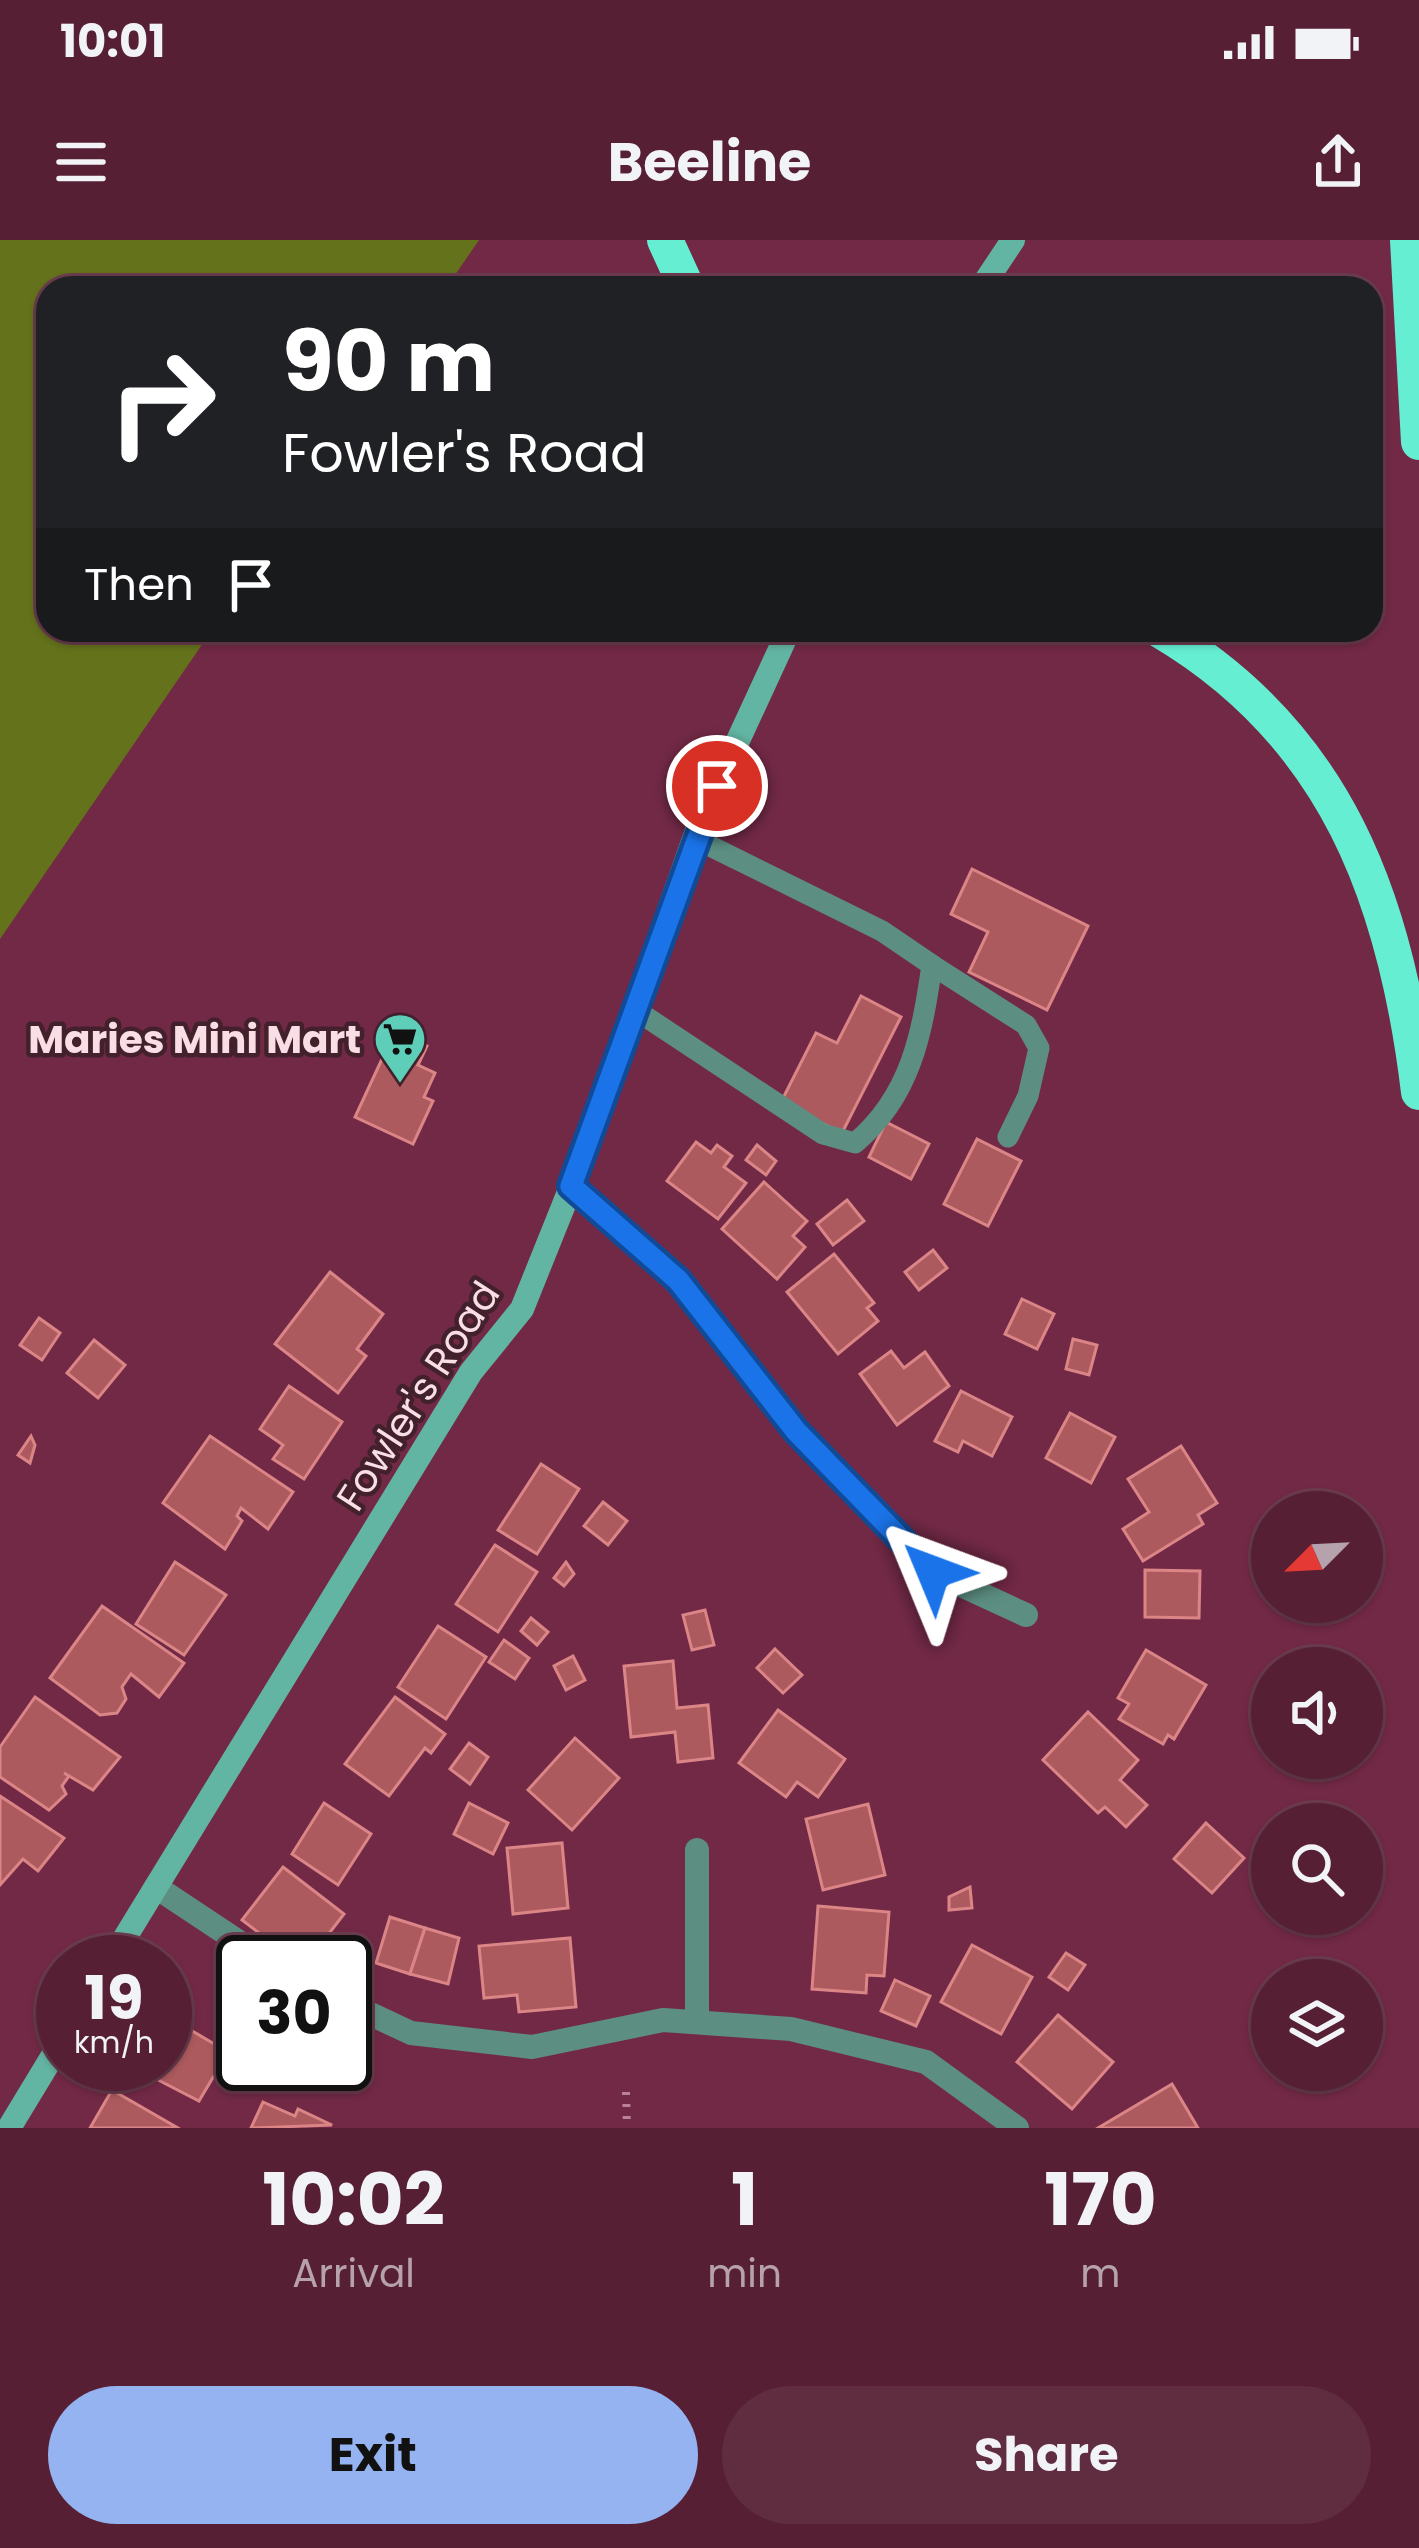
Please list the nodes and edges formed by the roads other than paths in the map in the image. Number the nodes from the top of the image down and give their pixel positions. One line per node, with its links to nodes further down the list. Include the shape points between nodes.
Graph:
1 (665, 240): 4 (highway)
2 (1013, 240): 5 (street)
3 (1408, 240): 6 (highway)
4 (682, 276)
5 (989, 276)
6 (1419, 442)
7 (784, 642): 9 (street, Fowler's Road)
8 (1180, 642): 12 (highway, via 1252,701 1306,760 1351,832 1388,916)
9 (694, 838): 10 (lane, via 882,931); 11 (street, Fowler's Road)
10 (932, 965): 11 (lane, via 915,1063 856,1143 824,1134); 13 (lane, via 1027,1025 1039,1048)
11 (634, 1009): 14 (street, Fowler's Road)
12 (1419, 1092)
13 (1009, 1137)
14 (571, 1186): 15 (street, via 678,1280 796,1431 933,1572); 17 (street, Fowler's Road, via 521,1309 472,1372)
15 (1026, 1615)
16 (698, 1850): 21 (street)
17 (156, 1887): 18 (street, Fowler's Road); 19 (street)
18 (127, 1935)
19 (228, 1935)
20 (372, 2015): 21 (street, via 411,2033 532,2047 663,2020)
21 (697, 2023): 24 (street, via 790,2029 926,2062)
22 (36, 2084): 23 (street)
23 (9, 2128)
24 (1017, 2128)

